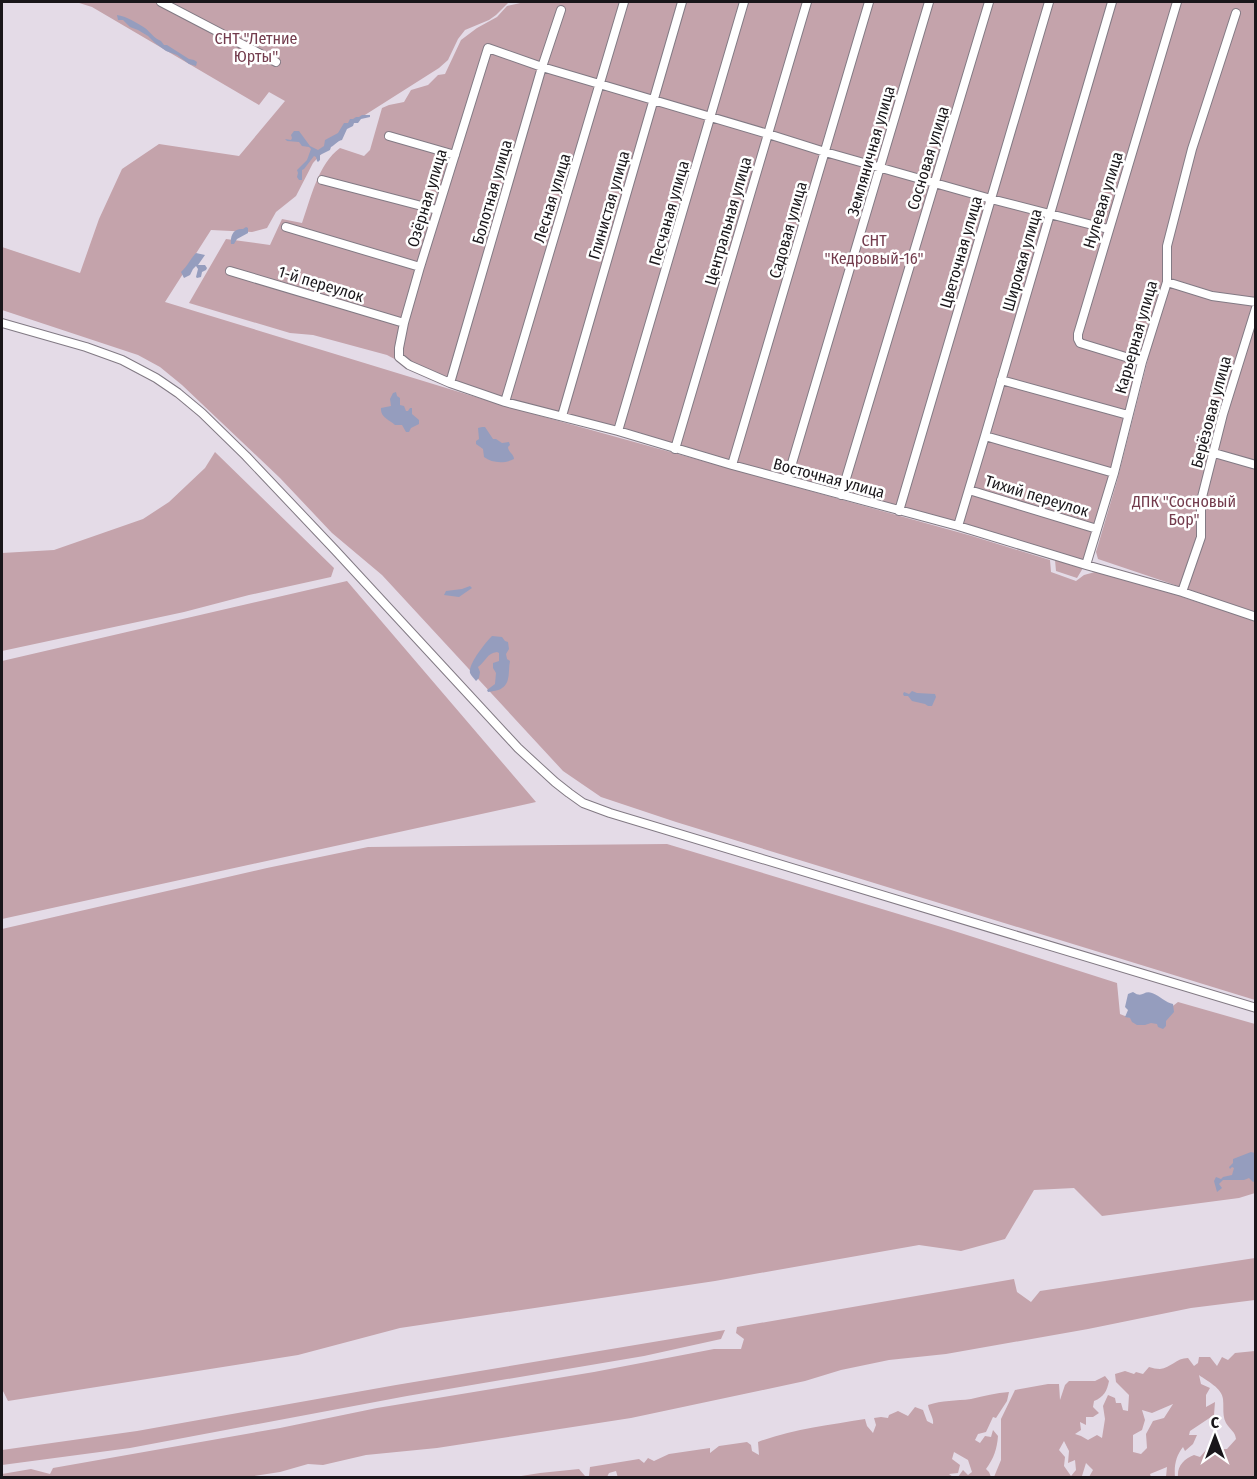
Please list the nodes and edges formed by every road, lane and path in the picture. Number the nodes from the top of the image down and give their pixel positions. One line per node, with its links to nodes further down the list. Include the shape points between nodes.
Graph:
1 (161, 2): 14 (street)
2 (624, 2): 16 (street, Лесная улица)
3 (682, 2): 17 (street, Глинистая улица)
4 (744, 2): 18 (street, Песчаная улица)
5 (807, 2): 19 (street, Центральная улица)
6 (869, 2): 21 (street, Садовая улица)
7 (929, 2): 23 (street, Земляничная улица)
8 (989, 2): 25 (street, Сосновая улица)
9 (1049, 2): 26 (street, Цветочная улица)
10 (1112, 2): 28 (street, Широкая улица)
11 (1177, 2): 30 (street, Нулевая улица)
12 (561, 10): 15 (street, Болотная улица)
13 (1236, 13): 33 (street, Карьерная улица, via 1168,239)
14 (276, 62)
15 (542, 67): 16 (street); 22 (street, Озёрная улица, via 488,48); 41 (street, Болотная улица)
16 (600, 84): 17 (street); 42 (street, Лесная улица)
17 (653, 100): 18 (street); 44 (street, Глинистая улица)
18 (711, 118): 19 (street); 45 (street, Песчаная улица)
19 (768, 134): 21 (street); 47 (street, Центральная улица)
20 (389, 136): 22 (street)
21 (825, 152): 23 (street); 49 (street, Садовая улица)
22 (454, 155): 27 (street, Озёрная улица)
23 (880, 169): 25 (street); 52 (street, Земляничная улица)
24 (322, 180): 27 (street)
25 (935, 183): 26 (street); 54 (street, Сосновая улица)
26 (991, 199): 28 (street); 55 (street, Цветочная улица)
27 (437, 210): 31 (street, Озёрная улица)
28 (1050, 213): 30 (street); 40 (street, Широкая улица)
29 (286, 227): 31 (street)
30 (1108, 229): 39 (street, Нулевая улица, via 1078,339 1080,343)
31 (420, 267): 37 (street, Озёрная улица)
32 (230, 271): 37 (street, 1-й переулок)
33 (1167, 282): 34 (street, via 1212,296); 39 (street, Карьерная улица)
34 (1256, 302)
35 (1256, 308): 48 (street, Берёзовая улица)
36 (2, 323): 61 (street, via 122,360 186,399 311,524 518,748 583,802)
37 (404, 323): 38 (street, Озёрная улица)
38 (399, 357): 41 (street, Восточная улица)
39 (1142, 362): 43 (street, Карьерная улица)
40 (1001, 380): 43 (street); 46 (street, Широкая улица)
41 (450, 383): 42 (street, Восточная улица)
42 (505, 402): 44 (street, Восточная улица)
43 (1128, 415): 51 (street, Карьерная улица)
44 (562, 416): 45 (street, Восточная улица)
45 (618, 431): 47 (street, Восточная улица)
46 (985, 436): 51 (street); 53 (street, Широкая улица)
47 (675, 449): 49 (street, Восточная улица)
48 (1214, 453): 50 (street); 59 (street, Берёзовая улица, via 1201,501 1202,537)
49 (732, 465): 52 (street, Восточная улица)
50 (1256, 465)
51 (1114, 474): 57 (street, Карьерная улица)
52 (787, 480): 54 (street, Восточная улица)
53 (969, 490): 56 (street, Широкая улица); 57 (street, Тихий переулок)
54 (841, 495): 55 (street, Восточная улица)
55 (899, 511): 56 (street, Восточная улица)
56 (957, 526): 58 (street, Восточная улица)
57 (1097, 529): 58 (street, Карьерная улица)
58 (1086, 565): 59 (street, Восточная улица)
59 (1182, 592): 60 (street, Восточная улица)
60 (1256, 617)
61 (1256, 1008)

